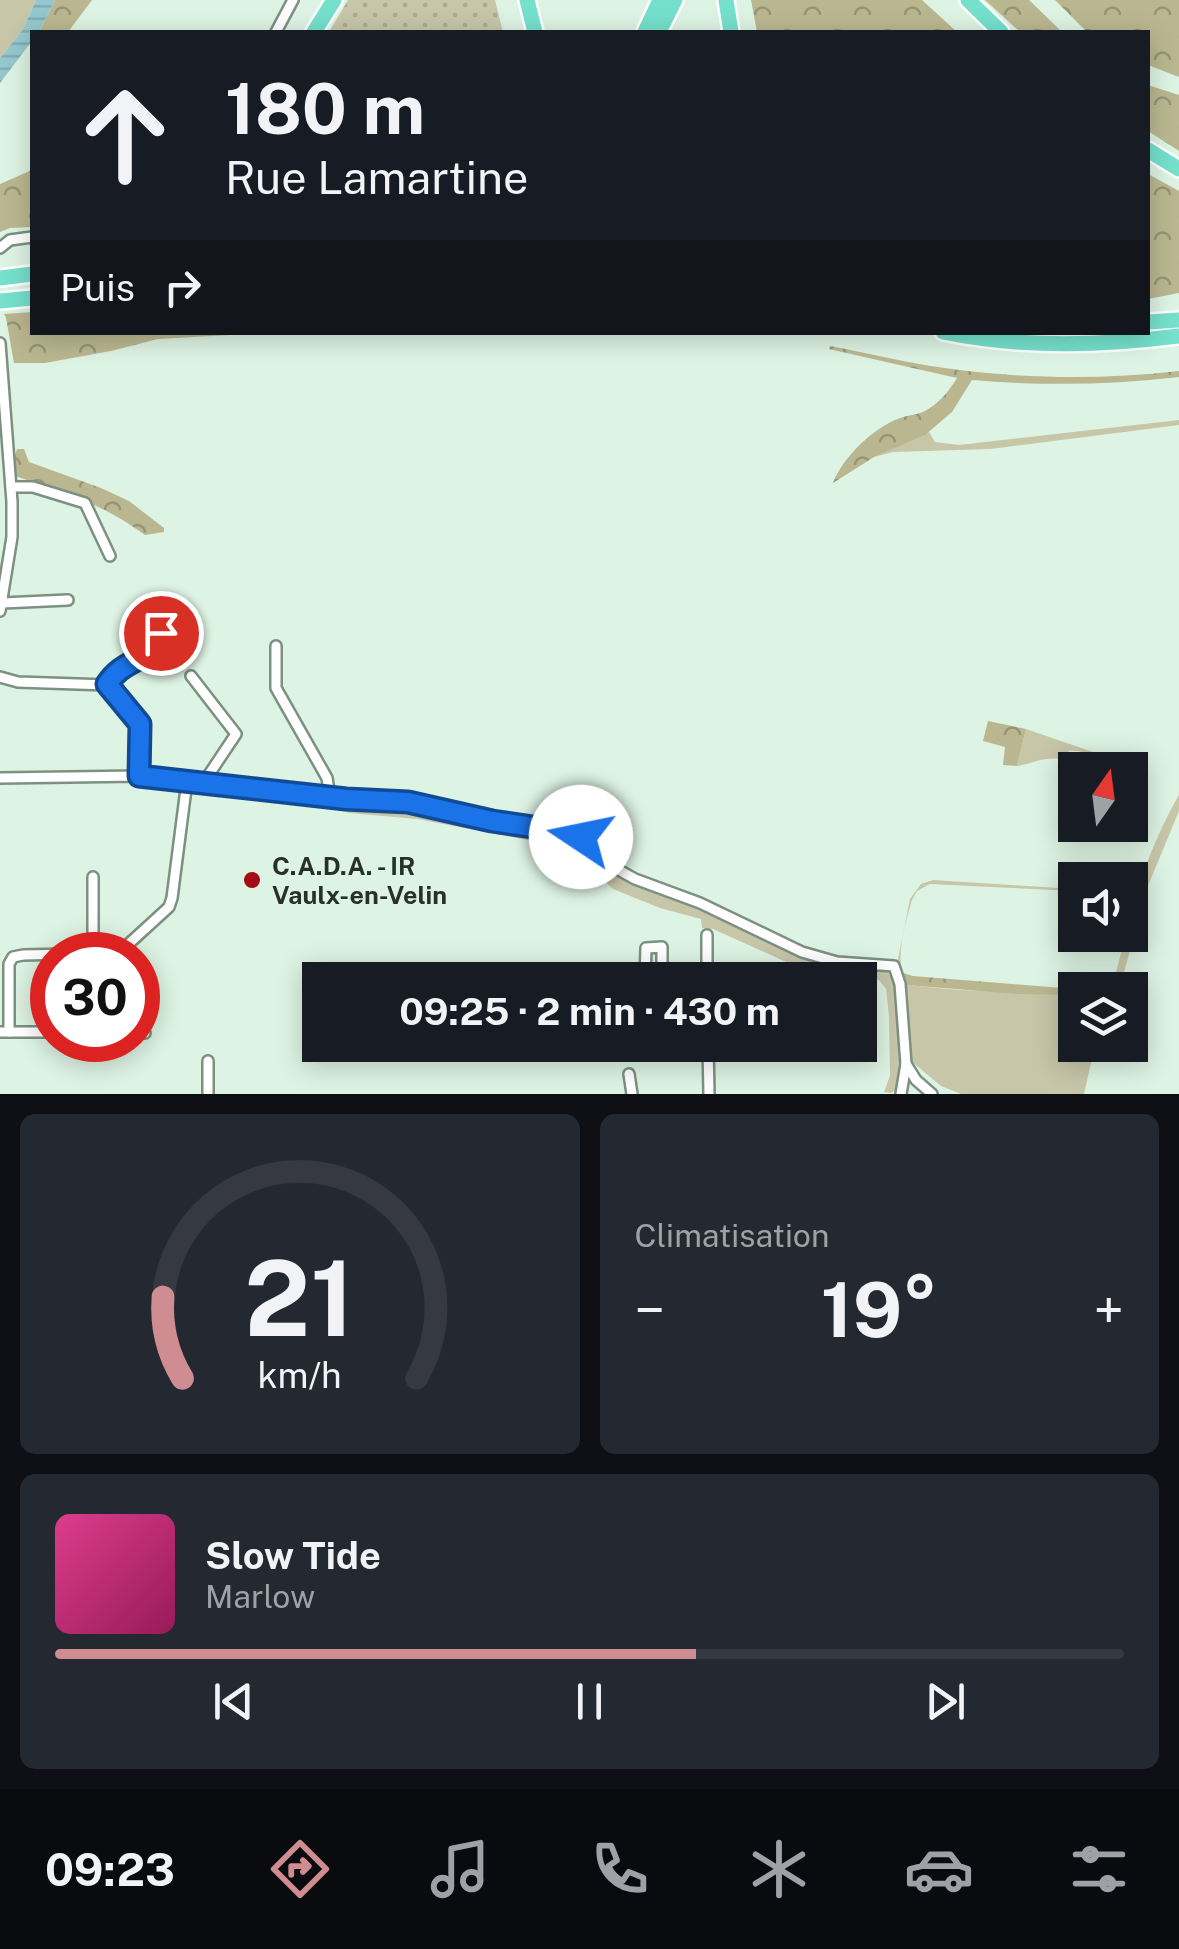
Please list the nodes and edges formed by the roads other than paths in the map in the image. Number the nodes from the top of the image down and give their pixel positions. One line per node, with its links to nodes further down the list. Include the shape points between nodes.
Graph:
1 (293, 0): 8 (street)
2 (527, 0): 11 (highway)
3 (660, 0): 12 (highway)
4 (674, 0): 13 (highway)
5 (726, 0): 14 (highway)
6 (968, 0): 15 (highway)
7 (327, 2): 9 (highway); 10 (highway)
8 (277, 30)
9 (306, 30)
10 (315, 30)
11 (534, 30)
12 (646, 30)
13 (660, 30)
14 (731, 30)
15 (999, 30)
16 (1150, 151): 17 (highway)
17 (1179, 169)
18 (30, 237): 19 (street)
19 (0, 248)
20 (30, 274): 21 (highway)
21 (0, 280): 22 (highway)
22 (30, 281)
23 (30, 298): 24 (highway)
24 (0, 301)
25 (1179, 320): 26 (highway)
26 (1150, 322)
27 (961, 335): 28 (highway, via 1074,344)
28 (1179, 336)
29 (0, 344): 30 (street)
30 (11, 487): 32 (street); 33 (street, via 85,503)
31 (0, 534): 32 (street)
32 (12, 537): 34 (street)
33 (110, 556)
34 (1, 600): 35 (street)
35 (68, 600)
36 (161, 633): 40 (street, via 151,652 120,668)
37 (276, 646): 45 (street, via 276,688 327,778)
38 (191, 676): 44 (street, via 236,734)
39 (0, 677): 40 (street)
40 (107, 684): 41 (street, via 140,724)
41 (139, 776): 42 (street); 43 (street)
42 (0, 778)
43 (187, 781): 44 (street); 48 (street, via 176,884 169,906)
44 (204, 782): 45 (street)
45 (330, 796): 58 (street, via 408,802 572,833 634,879 802,952 894,966)
46 (93, 877): 47 (street)
47 (93, 932)
48 (141, 932)
49 (707, 935): 53 (street)
50 (30, 955): 54 (street, via 9,964)
51 (646, 962): 52 (street, via 646,948 662,947)
52 (662, 962)
53 (706, 962)
54 (4, 1032): 55 (street)
55 (30, 1032)
56 (208, 1061): 60 (street)
57 (708, 1062): 62 (street)
58 (906, 1064): 63 (street); 64 (street)
59 (629, 1074): 61 (street)
60 (208, 1094)
61 (632, 1094)
62 (709, 1094)
63 (901, 1094)
64 (932, 1094)

